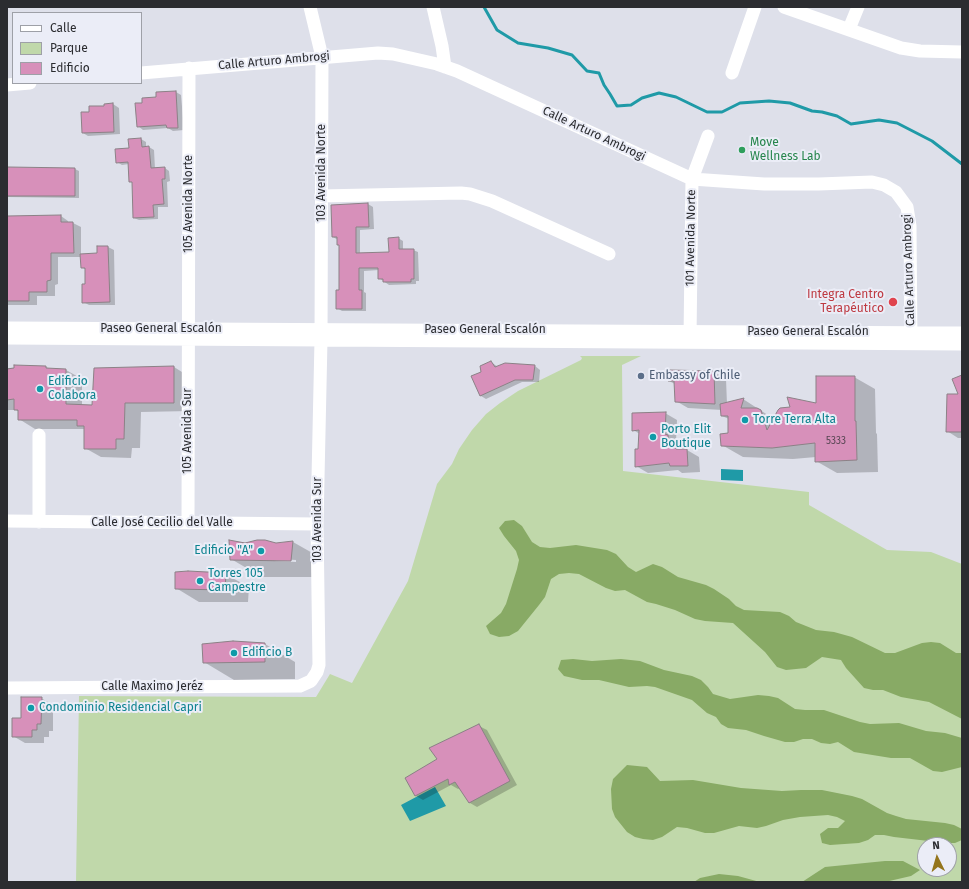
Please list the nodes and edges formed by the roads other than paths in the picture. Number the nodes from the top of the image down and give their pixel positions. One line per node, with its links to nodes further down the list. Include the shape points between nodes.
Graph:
1 (310, 7): 8 (street, 103 Avenida Norte)
2 (433, 7): 9 (street)
3 (755, 7): 12 (street)
4 (784, 7): 6 (street)
5 (858, 7): 6 (street)
6 (849, 29): 7 (street, via 901,48)
7 (962, 52)
8 (322, 57): 9 (street, Calle Arturo Ambrogi, via 393,54); 10 (street, Calle Arturo Ambrogi); 17 (street, 103 Avenida Norte)
9 (445, 67): 16 (street, Calle Arturo Ambrogi)
10 (190, 68): 11 (street, Calle Arturo Ambrogi); 21 (street, 105 Avenida Norte)
11 (142, 73)
12 (732, 74)
13 (18, 84): 14 (street)
14 (7, 85)
15 (708, 136): 16 (street, 101 Avenida Norte)
16 (692, 179): 23 (street, 101 Avenida Norte); 25 (street, Calle Arturo Ambrogi, via 764,184 872,182 896,192 906,207 910,226)
17 (321, 196): 18 (street, via 461,192 486,199); 22 (street, 103 Avenida Norte)
18 (609, 254)
19 (7, 328): 21 (street, Paseo General Escalón)
20 (962, 333): 25 (street, Paseo General Escalón)
21 (189, 334): 22 (street, Paseo General Escalón); 24 (street, Paseo General Escalón); 30 (street, 105 Avenida Sur)
22 (321, 335): 23 (street, Paseo General Escalón); 31 (street, 103 Avenida Sur)
23 (690, 337): 25 (street, Paseo General Escalón)
24 (7, 338)
25 (911, 338): 26 (street, Paseo General Escalón)
26 (962, 344)
27 (39, 435): 29 (street)
28 (7, 521): 29 (street, Calle José Cecilio del Valle)
29 (39, 522): 30 (street, Calle José Cecilio del Valle)
30 (188, 522): 31 (street, Calle José Cecilio del Valle)
31 (317, 524): 32 (street, 103 Avenida Sur, via 319,665 311,681)
32 (296, 686): 33 (street, Calle Maximo Jeréz)
33 (7, 688)

